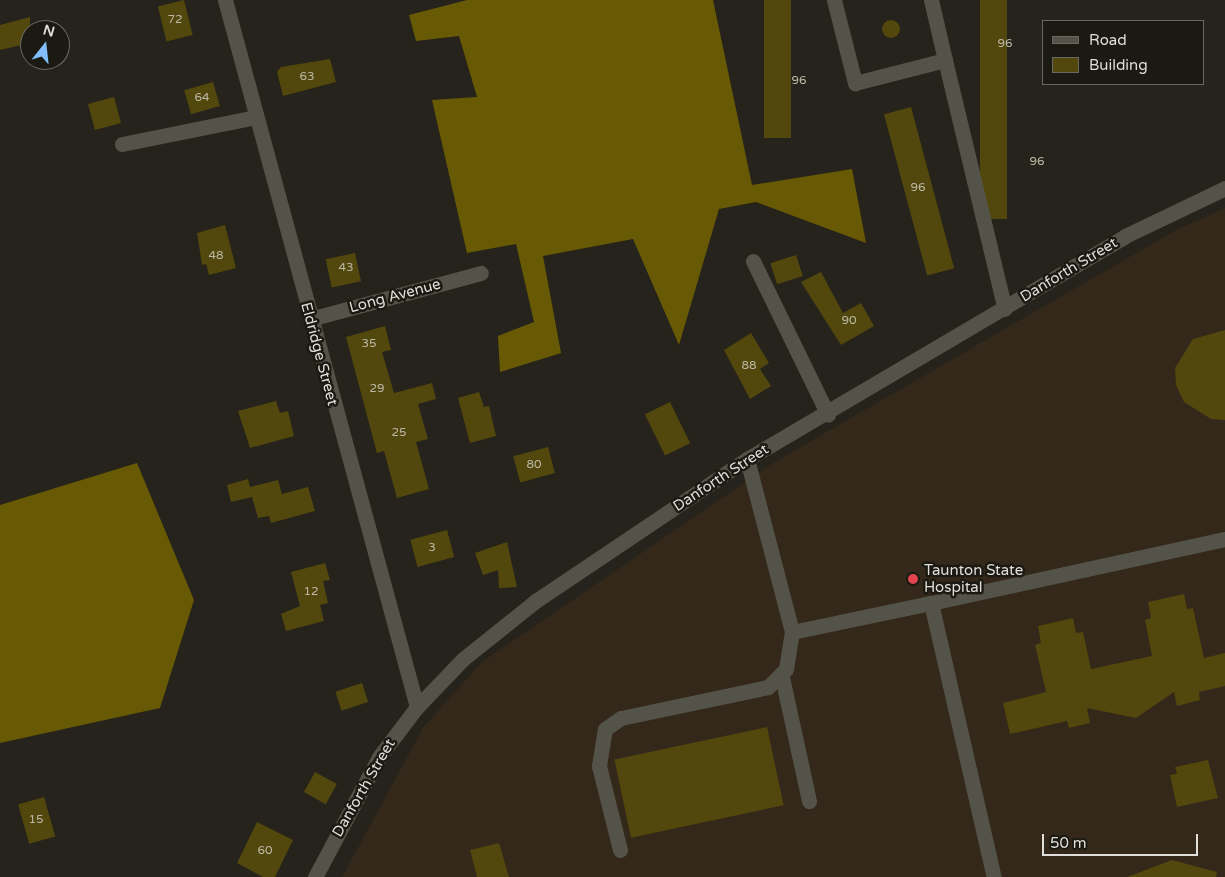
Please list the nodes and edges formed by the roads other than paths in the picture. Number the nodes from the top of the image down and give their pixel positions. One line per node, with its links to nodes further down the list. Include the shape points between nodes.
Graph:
1 (226, 0): 5 (street, Eldridge Street)
2 (834, 0): 4 (street, via 855,83)
3 (931, 0): 4 (street)
4 (945, 60): 10 (street)
5 (256, 117): 6 (street); 11 (street, Eldridge Street)
6 (122, 144)
7 (1225, 188): 10 (street, Danforth Street, via 1125,236)
8 (753, 261): 12 (street)
9 (481, 273): 11 (street, Long Avenue)
10 (1005, 309): 12 (street, Danforth Street)
11 (310, 319): 18 (street, Eldridge Street)
12 (828, 415): 13 (street, Danforth Street)
13 (747, 459): 16 (street); 18 (street, Danforth Street, via 537,600 463,659)
14 (1225, 539): 15 (street)
15 (931, 603): 16 (street); 22 (street)
16 (792, 632): 17 (street, via 790,660)
17 (782, 676): 19 (street); 20 (street, via 762,688 620,718 605,729 599,766)
18 (417, 707): 21 (street, Danforth Street, via 379,758)
19 (809, 801)
20 (620, 850)
21 (315, 877)
22 (994, 877)

